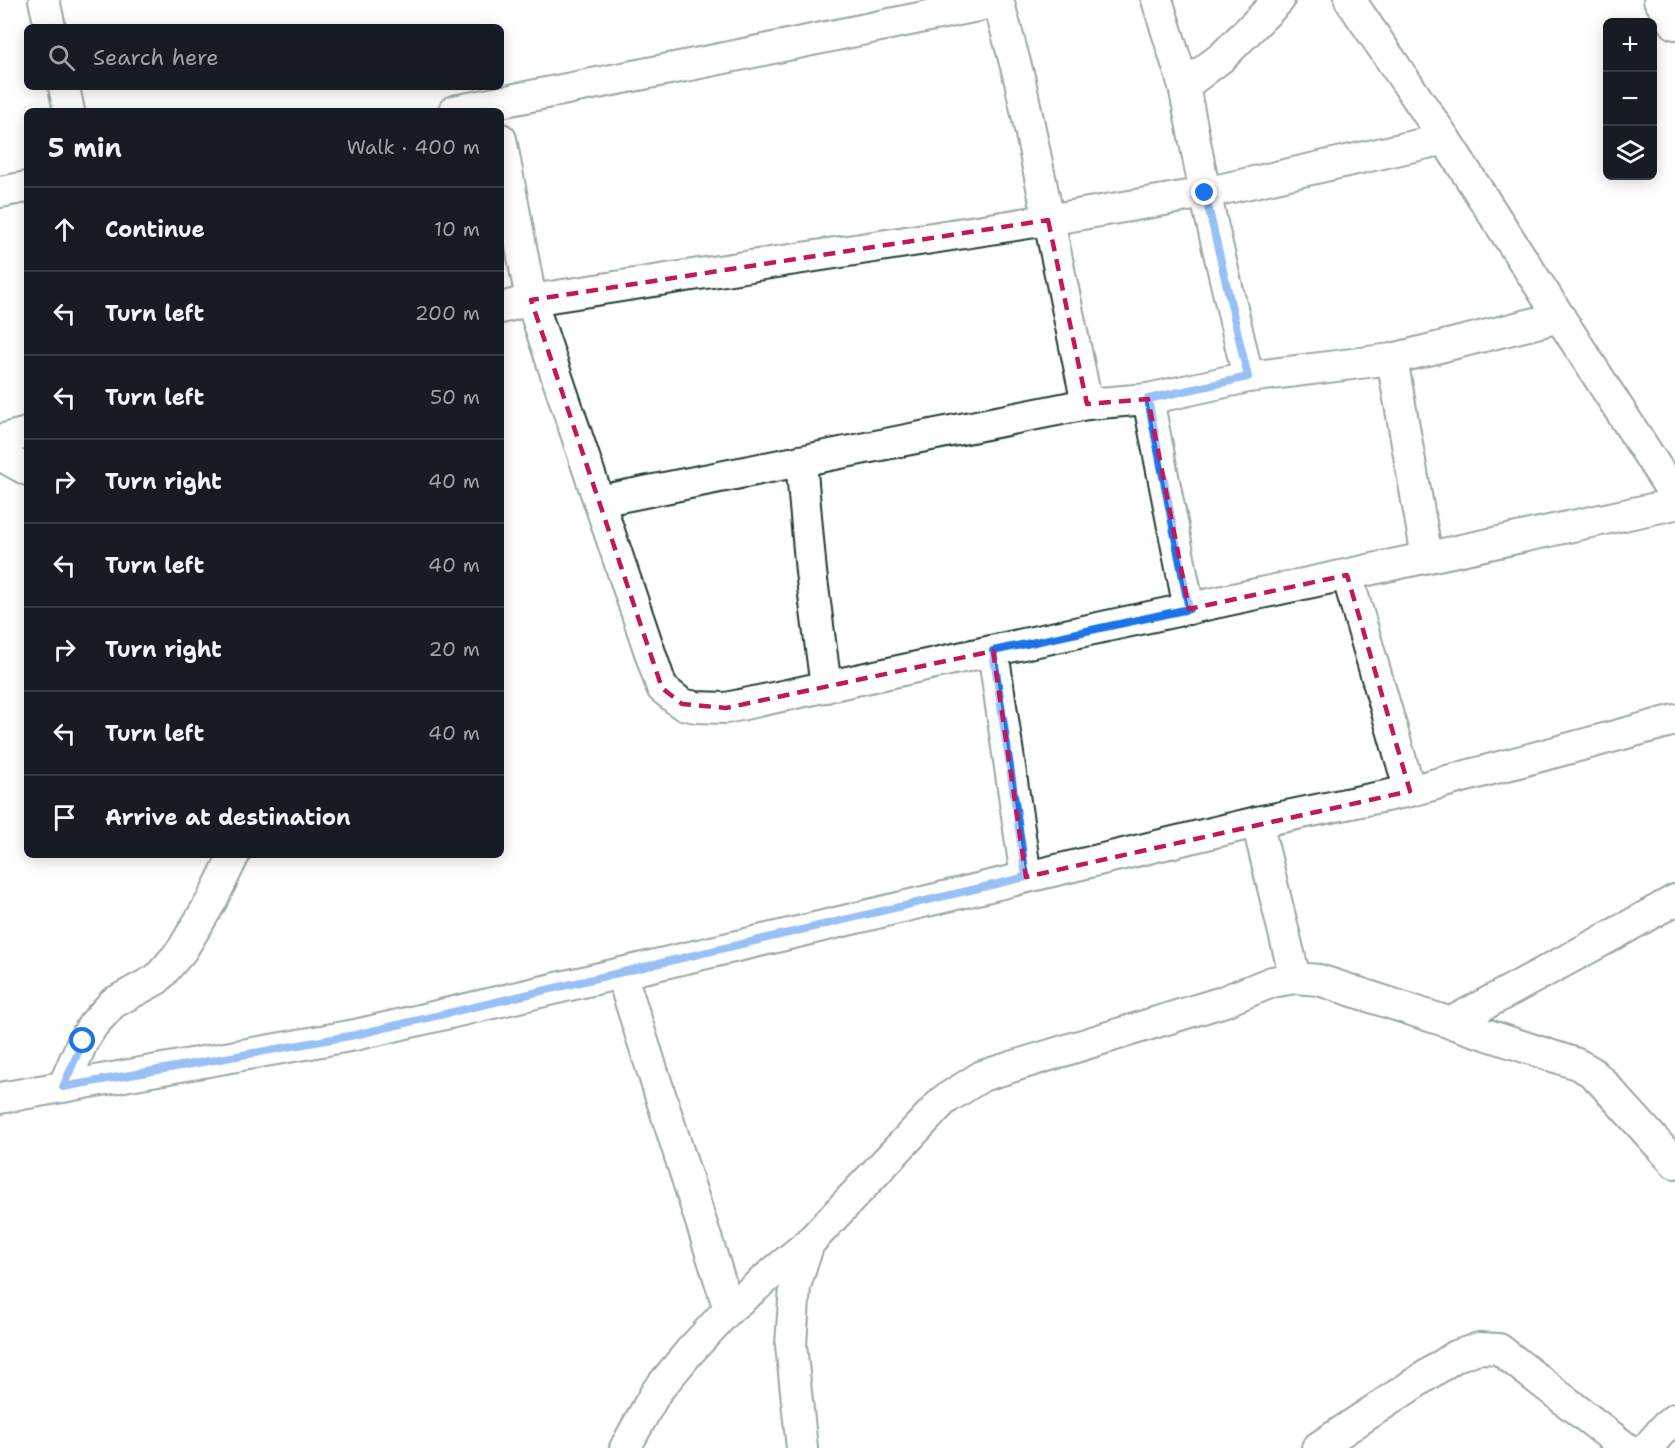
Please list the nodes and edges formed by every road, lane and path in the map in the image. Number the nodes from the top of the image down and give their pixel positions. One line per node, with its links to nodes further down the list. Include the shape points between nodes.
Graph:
1 (44, 0): 7 (street)
2 (1157, 0): 9 (street)
3 (1278, 0): 9 (street, via 1222,57)
4 (1350, 0): 13 (street)
5 (1659, 0): 8 (street)
6 (998, 1): 11 (street); 18 (street, via 1020,81)
7 (49, 24)
8 (1675, 24)
9 (1184, 86): 17 (street)
10 (65, 90): 12 (street)
11 (495, 107)
12 (68, 108)
13 (1445, 139): 17 (street); 21 (street)
14 (504, 155): 19 (street)
15 (24, 188): 16 (street)
16 (0, 192)
17 (1205, 193): 18 (street); 23 (street)
18 (1048, 220): 19 (street); 25 (street)
19 (531, 300): 20 (street); 32 (street)
20 (504, 307)
21 (1560, 317): 22 (street); 31 (street)
22 (1392, 359): 23 (street); 34 (street)
23 (1248, 377): 24 (street)
24 (1148, 399): 25 (street); 36 (street)
25 (1087, 404): 29 (street)
26 (24, 434): 27 (street)
27 (0, 440)
28 (0, 455): 30 (street)
29 (801, 461): 32 (street); 38 (street)
30 (24, 468)
31 (1675, 496)
32 (599, 501): 38 (street, via 662,688 675,699 696,707 726,708)
33 (1675, 504): 34 (street)
34 (1426, 557): 35 (street)
35 (1347, 575): 36 (street); 40 (street)
36 (1189, 609): 37 (street)
37 (993, 651): 38 (street); 43 (street)
38 (826, 687)
39 (1675, 720): 40 (street)
40 (1410, 791): 41 (street)
41 (1257, 822): 43 (street); 46 (street)
42 (233, 858): 48 (street, via 182,950 157,979 113,1003 93,1025)
43 (1026, 877): 45 (street)
44 (1675, 900): 47 (street)
45 (621, 973): 48 (street, via 355,1035); 52 (street)
46 (1295, 978): 47 (street, via 1319,980); 51 (street, via 1272,982 1222,1002 982,1076 944,1100)
47 (1450, 1023): 50 (street, via 1590,1071)
48 (63, 1087): 49 (street)
49 (0, 1098)
50 (1675, 1163)
51 (809, 1243): 52 (street); 54 (street, via 795,1286 791,1345)
52 (729, 1309): 53 (street, via 656,1392)
53 (625, 1448)
54 (802, 1448)
55 (1317, 1448): 56 (street, via 1456,1356 1479,1348 1499,1349)
56 (1626, 1448)

